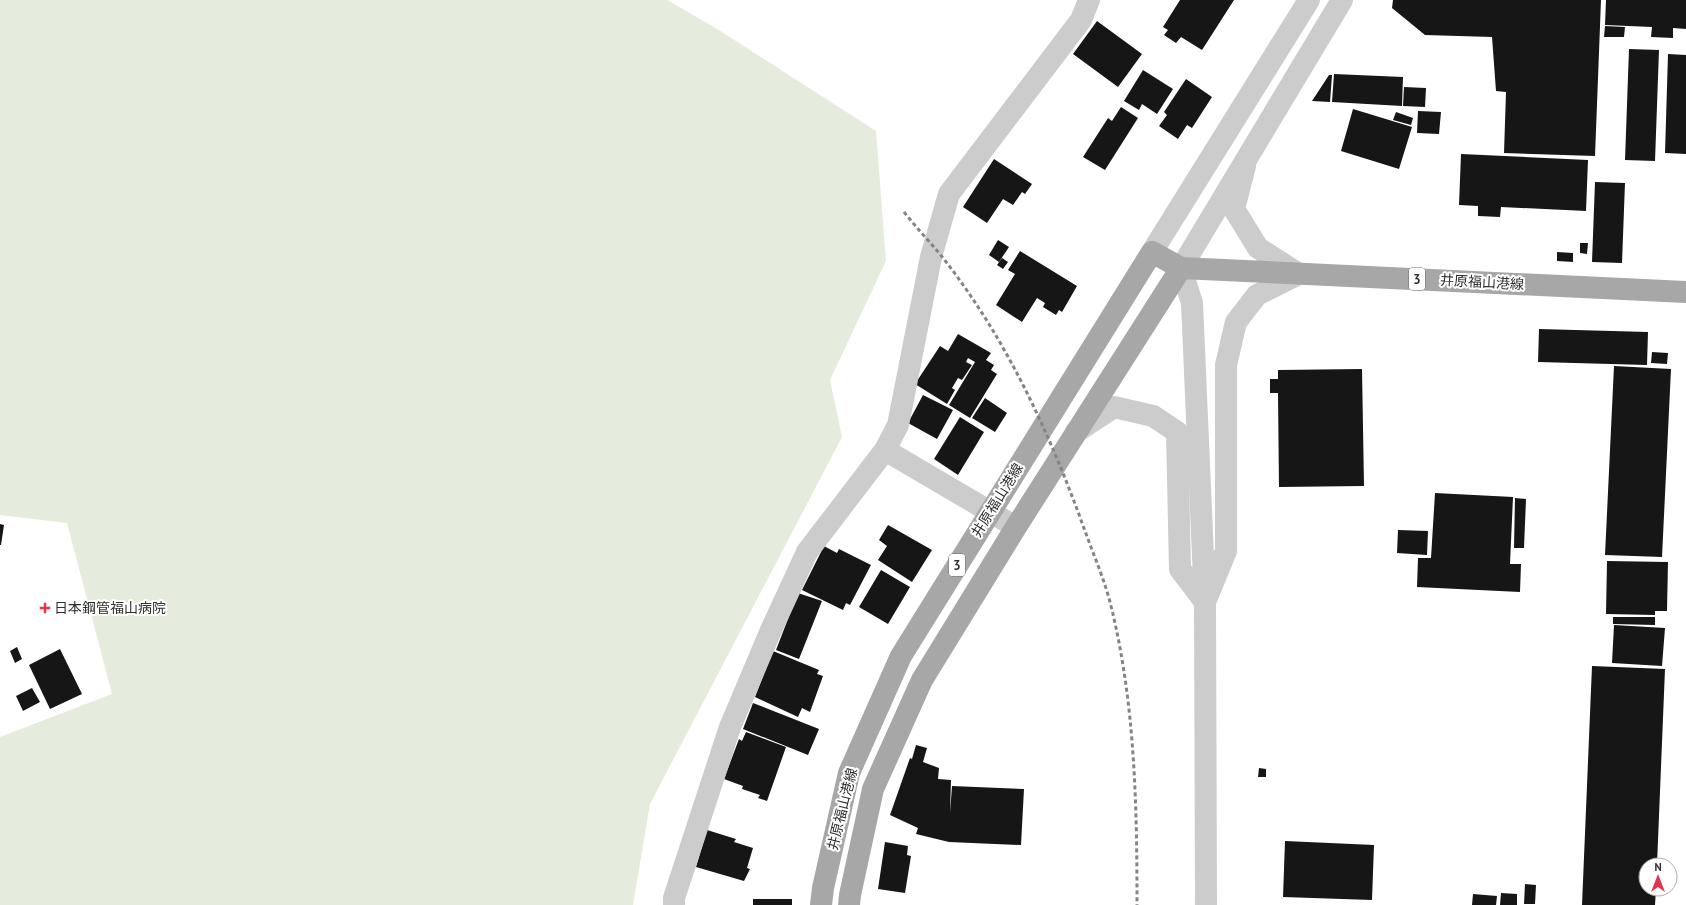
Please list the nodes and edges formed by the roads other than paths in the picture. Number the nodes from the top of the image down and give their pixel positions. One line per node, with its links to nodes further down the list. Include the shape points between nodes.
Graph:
1 (1089, 0): 10 (street, via 1081,20 949,194 931,257 898,425)
2 (1309, 0): 5 (street)
3 (1342, 0): 4 (street)
4 (1247, 158): 6 (street); 7 (street, via 1234,209 1258,248)
5 (1152, 252): 6 (main road, 井原福山港線 / 3); 11 (main road, 井原福山港線 / 3)
6 (1181, 268): 7 (main road, 井原福山港線 / 3); 9 (main road, 井原福山港線 / 3); 13 (street, via 1192,303)
7 (1299, 274): 8 (main road, 井原福山港線 / 3); 13 (street, via 1257,295 1236,322 1226,365 1226,551)
8 (1686, 292)
9 (1076, 432): 12 (main road, 井原福山港線 / 3); 13 (street, via 1114,407 1153,416 1177,432 1180,569)
10 (886, 450): 11 (street); 14 (street, via 807,552 730,727 674,898)
11 (991, 511): 12 (street); 15 (main road, 井原福山港線 / 3, via 901,656 848,773)
12 (1016, 527): 16 (main road, 井原福山港線 / 3, via 922,680 872,789)
13 (1205, 602): 17 (street)
14 (674, 905)
15 (821, 905)
16 (849, 905)
17 (1206, 905)

